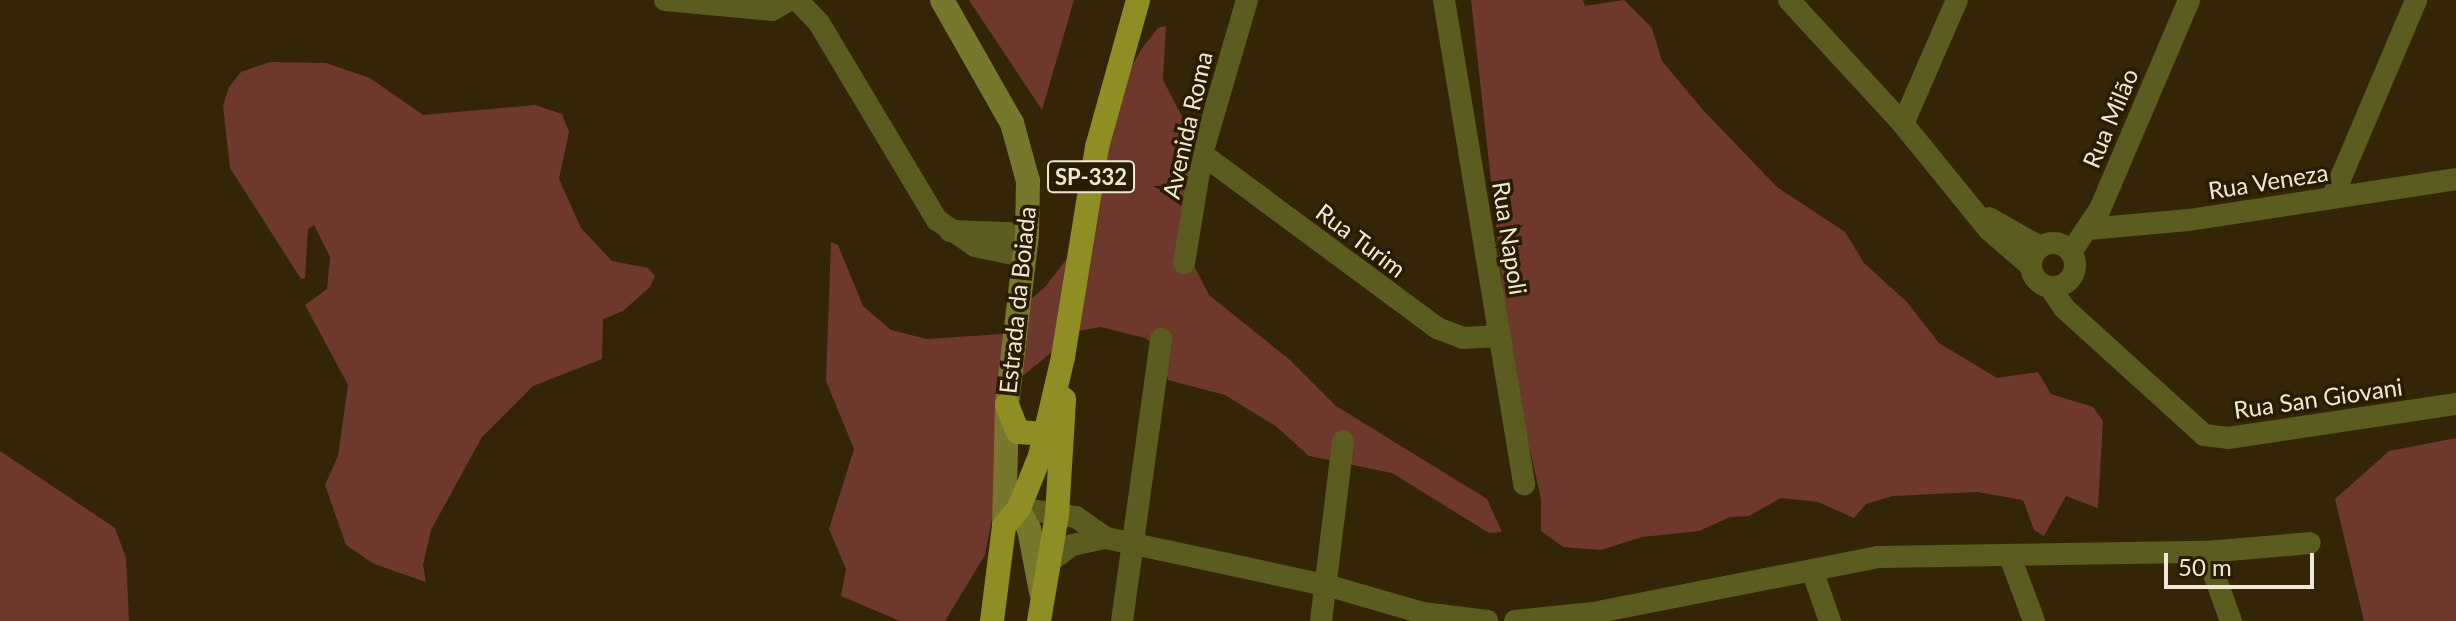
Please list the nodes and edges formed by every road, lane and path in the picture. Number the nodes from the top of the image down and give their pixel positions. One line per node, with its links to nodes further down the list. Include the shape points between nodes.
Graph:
1 (665, 0): 12 (street)
2 (789, 0): 12 (street, via 772,10)
3 (797, 0): 18 (street, via 819,23 921,199 949,231)
4 (942, 0): 18 (main road, Estrada da Boiada, via 1019,142 1028,181)
5 (1138, 0): 25 (main road, SP-332, via 1097,147)
6 (1247, 0): 14 (street, Avenida Roma)
7 (1444, 0): 23 (street, Rua Napoli)
8 (1789, 0): 13 (street)
9 (1957, 0): 13 (street)
10 (2189, 0): 17 (street, Rua Milão)
11 (2416, 0): 16 (street)
12 (753, 4)
13 (1903, 124): 20 (street, via 1981,214)
14 (1202, 154): 21 (street, Avenida Roma); 23 (street, Rua Turim, via 1437,328 1463,338)
15 (2456, 179): 16 (street, Rua Veneza)
16 (2333, 196): 17 (street, Rua Veneza, via 2189,220)
17 (2088, 229): 19 (street, Rua Milão)
18 (1025, 245): 27 (main road, Estrada da Boiada)
19 (2071, 252): 20 (street, via 2053,243); 22 (street, via 2075,267)
20 (2035, 256): 22 (street, via 2036,280)
21 (1184, 263)
22 (2059, 284): 26 (street, Rua San Giovani, via 2064,308 2184,420 2214,437)
23 (1500, 336): 30 (street, Rua Napoli)
24 (1161, 339): 35 (street)
25 (1063, 357): 28 (main road, SP-332); 31 (main road, SP-332)
26 (2456, 404)
27 (1007, 405): 28 (main road, via 1018,432); 32 (main road, Estrada da Boiada, via 1003,482)
28 (1045, 434): 32 (main road, SP-332)
29 (1343, 441): 40 (street)
30 (1524, 484)
31 (1057, 515): 32 (street); 33 (street, via 1076,517); 38 (main road, SP-332)
32 (1012, 517): 41 (main road, via 1034,545); 42 (main road, SP-332)
33 (1106, 538): 35 (street); 38 (street, via 1072,545)
34 (2310, 543): 36 (street)
35 (1131, 544): 40 (street); 43 (street)
36 (2206, 552): 37 (street); 49 (street)
37 (2010, 557): 39 (street, via 1878,557); 48 (street)
38 (1052, 560): 41 (main road, SP-332)
39 (1813, 573): 46 (street, via 1593,613); 47 (street)
40 (1326, 585): 44 (street); 45 (street, via 1423,613)
41 (1040, 610)
42 (992, 621)
43 (1122, 621)
44 (1321, 621)
45 (1488, 621)
46 (1515, 621)
47 (1830, 621)
48 (2034, 621)
49 (2231, 621)

